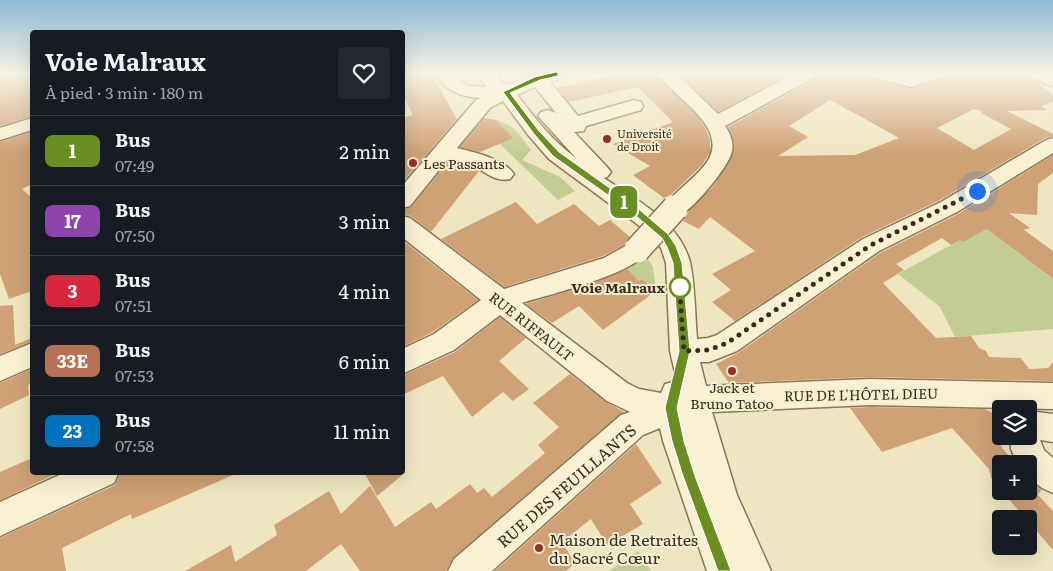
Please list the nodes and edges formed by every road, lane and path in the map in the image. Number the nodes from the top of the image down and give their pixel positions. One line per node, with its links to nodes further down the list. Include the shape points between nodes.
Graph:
1 (488, 101): 13 (street, via 477,109)
2 (513, 101): 14 (street, via 545,143)
3 (556, 101): 8 (street)
4 (695, 101): 9 (street)
5 (757, 101): 9 (street)
6 (634, 106): 8 (street)
7 (544, 117): 14 (street)
8 (574, 123): 14 (street, via 585,136)
9 (714, 124): 18 (street, bridge, via 722,138 723,149 713,168 637,250 612,265)
10 (30, 125): 11 (street)
11 (0, 134)
12 (1053, 144): 19 (street, via 949,207 871,245 727,343 709,350)
13 (443, 151): 15 (street, via 476,159); 16 (street)
14 (576, 160): 19 (street, via 613,195 653,224 672,246 678,263)
15 (503, 174)
16 (405, 197)
17 (405, 226): 18 (street, RUE RIFFAULT)
18 (499, 301): 21 (street, via 444,342); 26 (street, RUE RIFFAULT, via 617,392 636,401)
19 (684, 351): 26 (street)
20 (30, 356): 22 (street)
21 (405, 361)
22 (0, 369)
23 (1053, 396): 24 (street, RUE DE L'HÔTEL DIEU)
24 (1007, 400)
25 (992, 401): 26 (street, RUE DE L'HÔTEL DIEU, via 870,392 775,395)
26 (683, 404): 31 (street, RUE DES FEUILLANTS, via 632,425); 32 (street, via 678,441); 33 (street, via 704,439 722,498)
27 (1026, 445): 29 (street, via 1031,457)
28 (96, 475): 30 (street)
29 (1053, 477)
30 (0, 519)
31 (466, 571)
32 (725, 571)
33 (753, 571)

